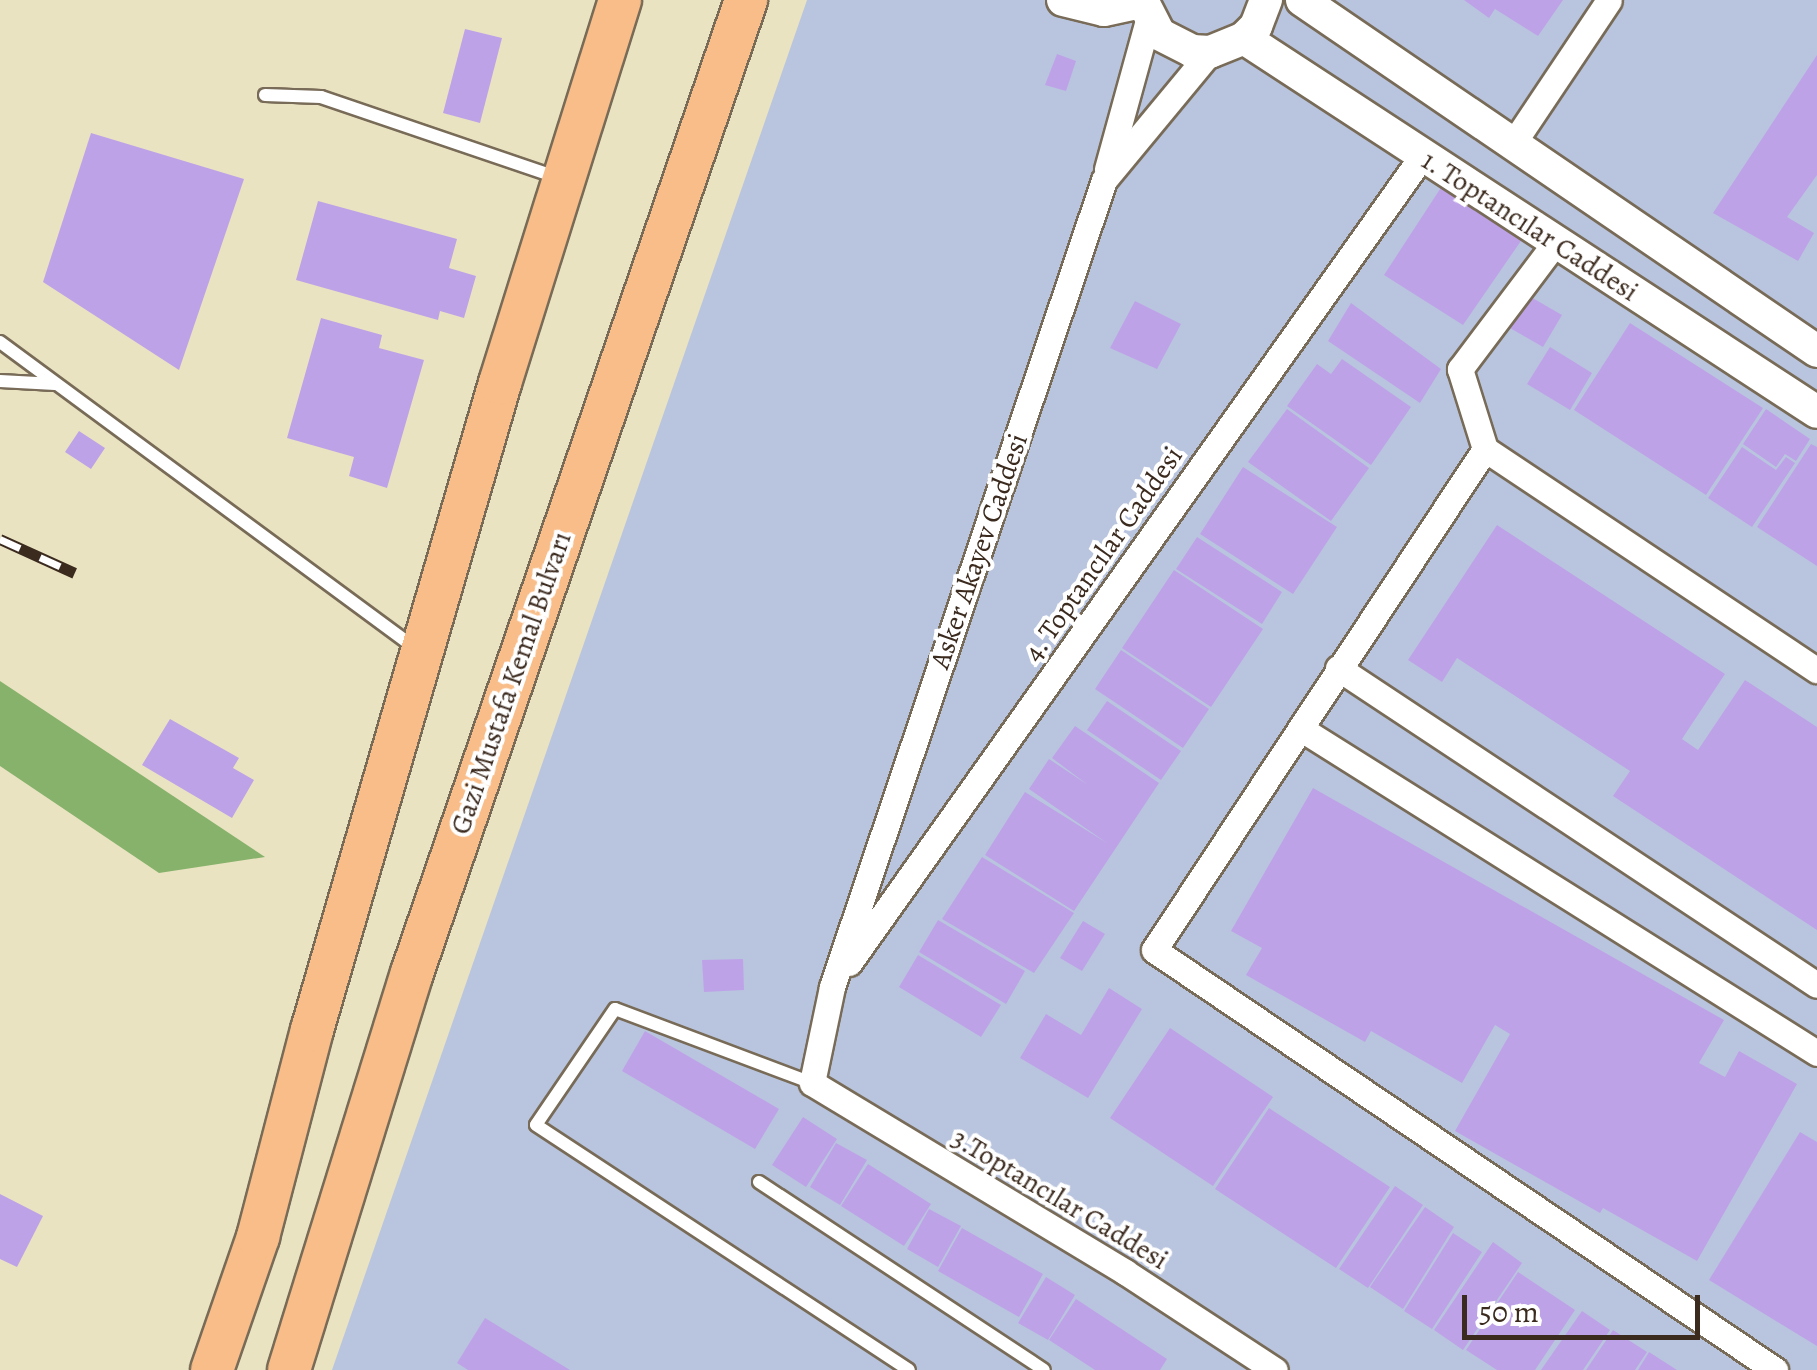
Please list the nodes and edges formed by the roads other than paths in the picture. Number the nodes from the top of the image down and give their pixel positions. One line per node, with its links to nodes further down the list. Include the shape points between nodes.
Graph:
1 (620, 0): 13 (highway)
2 (1063, 0): 6 (street, via 1104,10)
3 (1266, 0): 8 (street)
4 (1302, 0): 11 (street, 1. Toptancılar Caddesi)
5 (1609, 0): 11 (street)
6 (1144, 7): 9 (street, via 1174,44); 14 (street)
7 (750, 9): 32 (highway, Gazi Mustafa Kemal Bulvarı, via 412,973)
8 (1244, 38): 9 (street, Asker Akayev Caddesi); 12 (street, 1. Toptancılar Caddesi)
9 (1210, 52): 14 (street, Asker Akayev Caddesi)
10 (265, 95): 13 (lane, via 321,97)
11 (1512, 146): 17 (street, 1. Toptancılar Caddesi)
12 (1422, 156): 15 (street, 1. Toptancılar Caddesi); 27 (street, 4. Toptancılar Caddesi)
13 (563, 180): 22 (highway)
14 (1104, 180): 27 (street, Asker Akayev Caddesi)
15 (1555, 242): 20 (street, 1. Toptancılar Caddesi); 21 (street, via 1460,370)
16 (0, 342): 19 (lane)
17 (1817, 351)
18 (0, 381): 19 (lane)
19 (58, 384): 22 (lane)
20 (1817, 412)
21 (1485, 449): 23 (street); 24 (street)
22 (422, 653): 31 (highway, via 258,1237)
23 (1338, 668): 25 (street); 26 (street)
24 (1817, 670)
25 (1303, 730): 28 (street); 36 (street, via 1154,950)
26 (1817, 985)
27 (832, 987): 29 (street, Asker Akayev Caddesi)
28 (1817, 1053)
29 (812, 1083): 33 (lane, via 615,1009 536,1125); 35 (street, 3.Toptancılar Caddesi)
30 (759, 1182): 34 (lane)
31 (212, 1370)
32 (288, 1370)
33 (909, 1370)
34 (1044, 1370)
35 (1275, 1370)
36 (1775, 1370)

